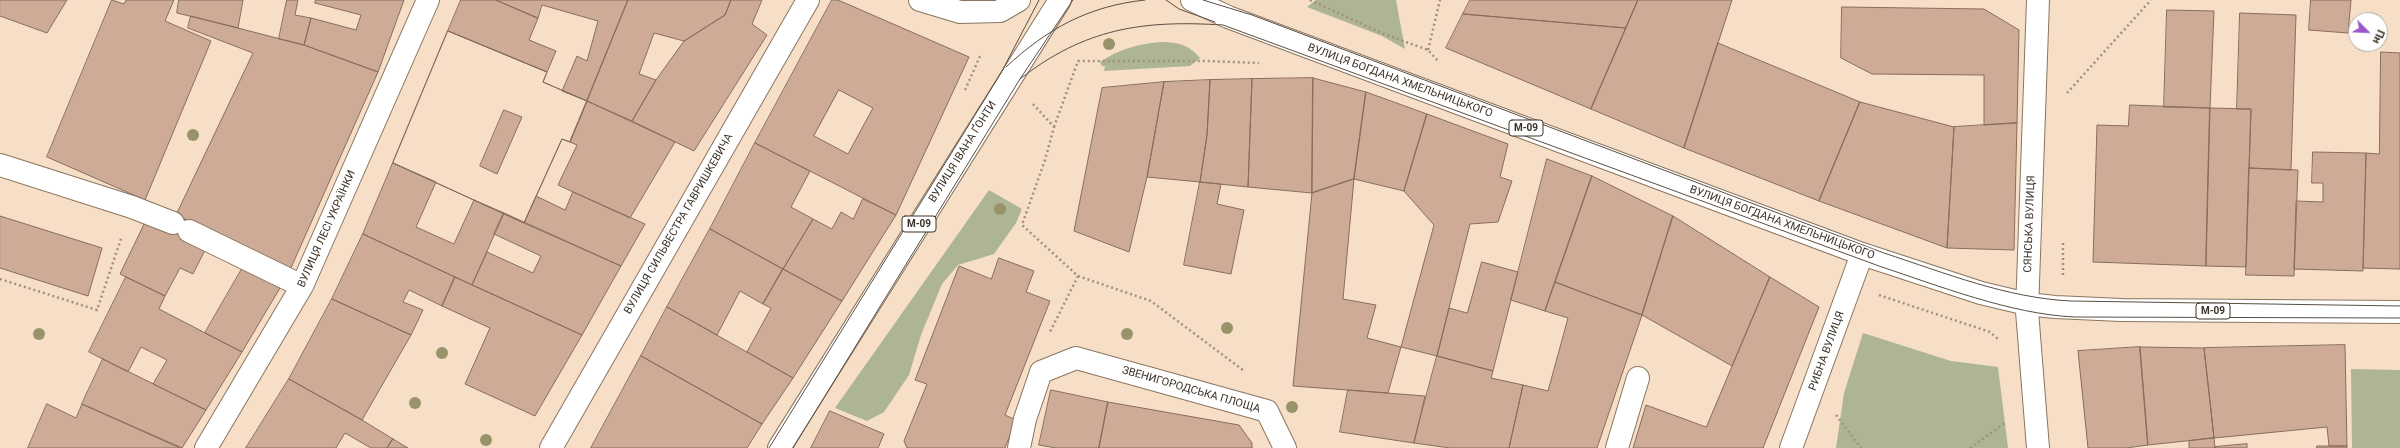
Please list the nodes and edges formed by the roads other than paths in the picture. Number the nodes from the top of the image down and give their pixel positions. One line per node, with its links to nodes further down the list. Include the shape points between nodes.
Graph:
1 (428, 0): 10 (main road, ВУЛИЦЯ ЛЕСІ УКРАЇНКИ)
2 (808, 0): 15 (main road, ВУЛИЦЯ СИЛЬВЕСТРА ГАВРИШКЕВИЧА)
3 (920, 0): 4 (main road, via 960,12 1000,10)
4 (1019, 0)
5 (1060, 0): 16 (main road, ВУЛИЦЯ ІВАНА ҐОНТИ / М-09)
6 (1192, 0): 9 (main road, ВУЛИЦЯ БОГДАНА ХМЕЛЬНИЦЬКОГО / М-09, via 1228,17)
7 (2038, 0): 11 (main road, СЯНСЬКА ВУЛИЦЯ)
8 (0, 165): 10 (main road, via 132,207 181,227)
9 (1862, 254): 11 (main road, ВУЛИЦЯ БОГДАНА ХМЕЛЬНИЦЬКОГО / М-09, via 1981,293); 20 (main road, РИБНА ВУЛИЦЯ)
10 (302, 286): 14 (main road, ВУЛИЦЯ ЛЕСІ УКРАЇНКИ)
11 (2027, 304): 12 (main road, ВУЛИЦЯ БОГДАНА ХМЕЛЬНИЦЬКОГО / М-09, via 2121,310); 21 (main road, СЯНСЬКА ВУЛИЦЯ)
12 (2400, 312)
13 (1638, 378): 19 (main road)
14 (206, 448)
15 (551, 448)
16 (779, 448)
17 (1019, 448): 18 (main road, ЗВЕНИГОРОДСЬКА ПЛОЩА, via 1025,419 1041,372 1076,358 1267,411)
18 (1284, 448)
19 (1617, 448)
20 (1791, 448)
21 (2038, 448)

